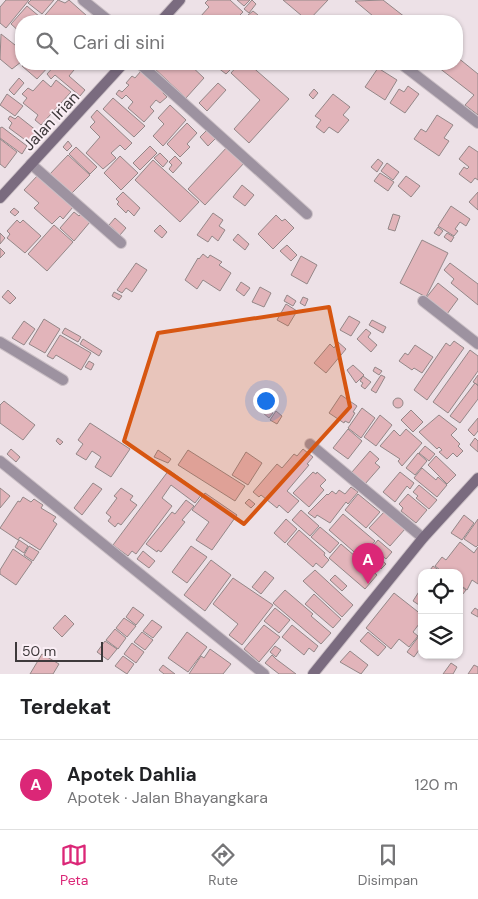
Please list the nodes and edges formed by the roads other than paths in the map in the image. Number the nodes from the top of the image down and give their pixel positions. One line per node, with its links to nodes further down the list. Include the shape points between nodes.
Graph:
1 (83, 0): 3 (street)
2 (180, 0): 4 (main road)
3 (102, 15)
4 (166, 15)
5 (117, 70): 9 (main road, Jalan Irian)
6 (147, 70): 11 (street)
7 (409, 70): 8 (street)
8 (478, 123)
9 (31, 164): 10 (main road, Jalan Irian); 12 (street)
10 (0, 198)
11 (307, 214)
12 (121, 243)
13 (423, 301): 15 (street)
14 (0, 342): 16 (street)
15 (478, 344)
16 (63, 380)
17 (310, 444): 20 (street)
18 (0, 461): 21 (street)
19 (478, 478): 20 (main road)
20 (423, 538): 22 (main road)
21 (264, 674)
22 (313, 674)

